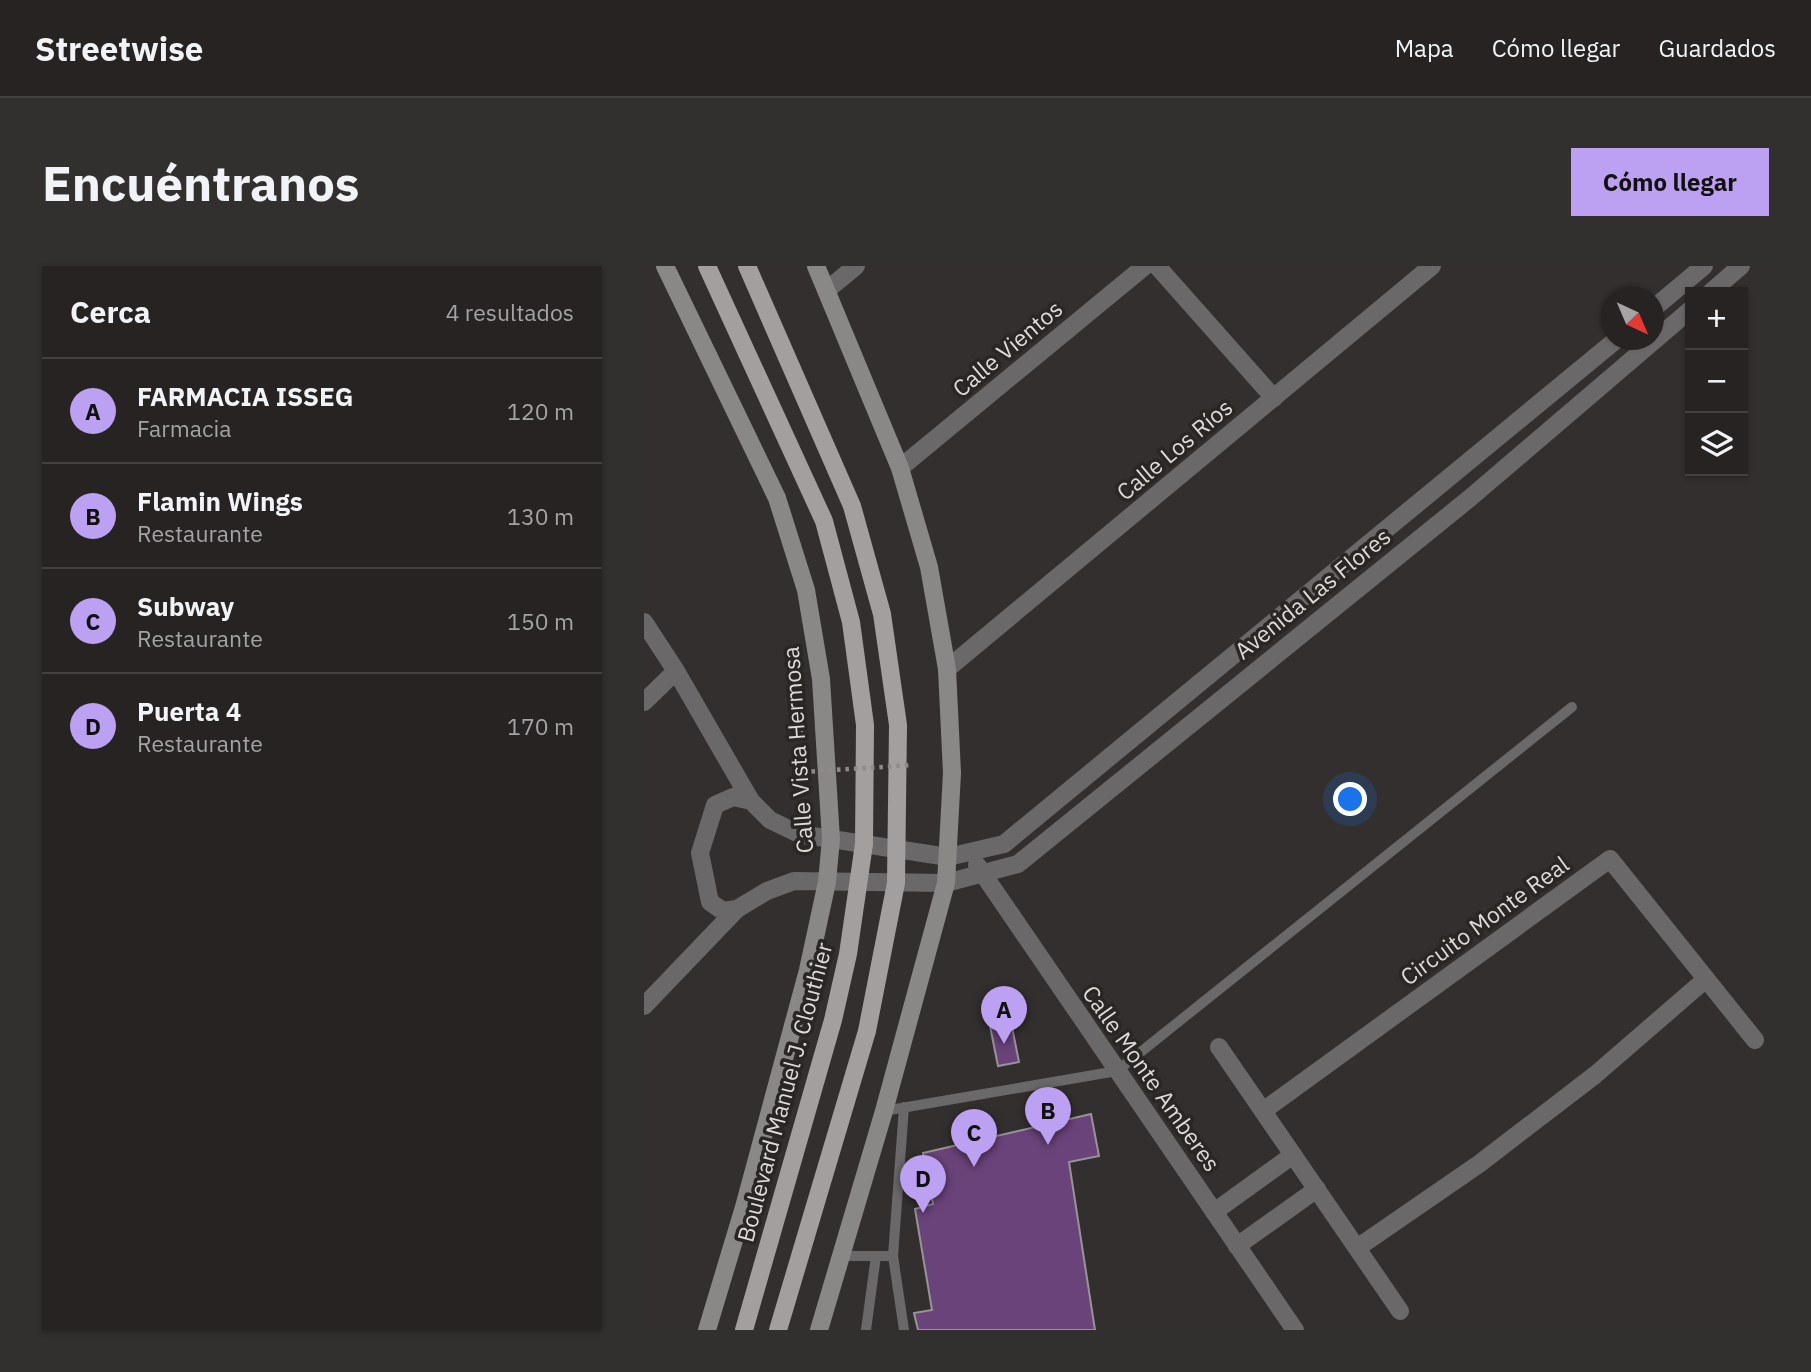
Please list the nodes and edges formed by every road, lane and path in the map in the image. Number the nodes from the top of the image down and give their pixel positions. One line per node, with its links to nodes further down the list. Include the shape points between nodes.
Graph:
1 (665, 266): 30 (street, Calle Vista Hermosa, via 777,498 806,590 821,679)
2 (707, 266): 31 (main road, Boulevard Manuel J. Clouthier, via 824,521 845,596 865,725)
3 (747, 266): 32 (main road, via 852,506 882,614 898,725)
4 (816, 266): 12 (street)
5 (856, 266): 12 (street)
6 (1145, 266): 17 (street, Calle Vientos)
7 (1157, 266): 16 (street)
8 (1432, 266): 16 (street, Calle Los Ríos)
9 (1704, 266): 13 (street)
10 (1741, 266): 11 (street)
11 (1717, 287)
12 (827, 290): 17 (street)
13 (1664, 300)
14 (1685, 314): 19 (street, Avenida Las Flores)
15 (1604, 350): 18 (street, Avenida Las Flores)
16 (1273, 398): 23 (street, Calle Los Ríos)
17 (900, 468): 23 (street, via 929,567)
18 (1452, 476): 19 (street); 20 (street, Avenida Las Flores)
19 (1470, 498): 22 (street, Avenida Las Flores)
20 (1295, 605): 22 (street); 33 (street, Avenida Las Flores, via 1004,844)
21 (644, 622): 24 (street)
22 (1310, 625): 35 (street, Avenida Las Flores, via 1018,864)
23 (947, 669): 34 (street, via 952,773)
24 (676, 671): 26 (street); 29 (street)
25 (799, 695): 28 (path, bridge, via 803,772)
26 (644, 702)
27 (1572, 706): 45 (lane)
28 (913, 765)
29 (751, 801): 30 (street, via 770,820 799,834); 40 (street, via 733,797 715,805 700,853 710,902 723,911)
30 (831, 839): 31 (street); 36 (street, Calle Vista Hermosa)
31 (864, 844): 32 (street); 37 (main road, Boulevard Manuel J. Clouthier)
32 (898, 849): 34 (street); 38 (main road)
33 (971, 852): 34 (street, Avenida Las Flores); 35 (street, Calle Monte Amberes)
34 (948, 857): 39 (street)
35 (982, 875): 39 (street, Avenida Las Flores); 45 (street, Calle Monte Amberes)
36 (827, 881): 37 (street, Avenida Las Flores); 40 (street, Avenida Las Flores, via 794,881); 58 (street, Calle Vista Hermosa, via 794,1023)
37 (859, 882): 38 (street, Avenida Las Flores); 59 (main road, Boulevard Manuel J. Clouthier, via 832,1020)
38 (896, 883): 39 (street, Avenida Las Flores); 60 (main road, via 867,1031)
39 (946, 883): 47 (street)
40 (737, 909): 42 (street, Avenida Las Flores)
41 (1706, 979): 43 (street, Circuito Monte Real); 48 (street, Circuito Monte Real, via 1610,859); 53 (street, via 1595,1075 1479,1164)
42 (644, 1006)
43 (1755, 1040)
44 (1219, 1048): 48 (street)
45 (1117, 1071): 46 (lane); 51 (street, Calle Monte Amberes)
46 (904, 1107): 47 (lane); 56 (lane)
47 (884, 1111): 54 (street)
48 (1263, 1111): 49 (street)
49 (1293, 1155): 50 (street); 51 (street)
50 (1317, 1189): 52 (street); 53 (street)
51 (1214, 1212): 52 (street, Calle Monte Amberes)
52 (1237, 1246): 64 (street, Calle Monte Amberes)
53 (1357, 1248): 57 (street)
54 (841, 1256): 55 (lane); 61 (street)
55 (876, 1256): 56 (lane); 62 (lane)
56 (893, 1256): 63 (lane)
57 (1400, 1311)
58 (707, 1330)
59 (744, 1330)
60 (778, 1330)
61 (819, 1330)
62 (866, 1330)
63 (904, 1330)
64 (1296, 1330)

